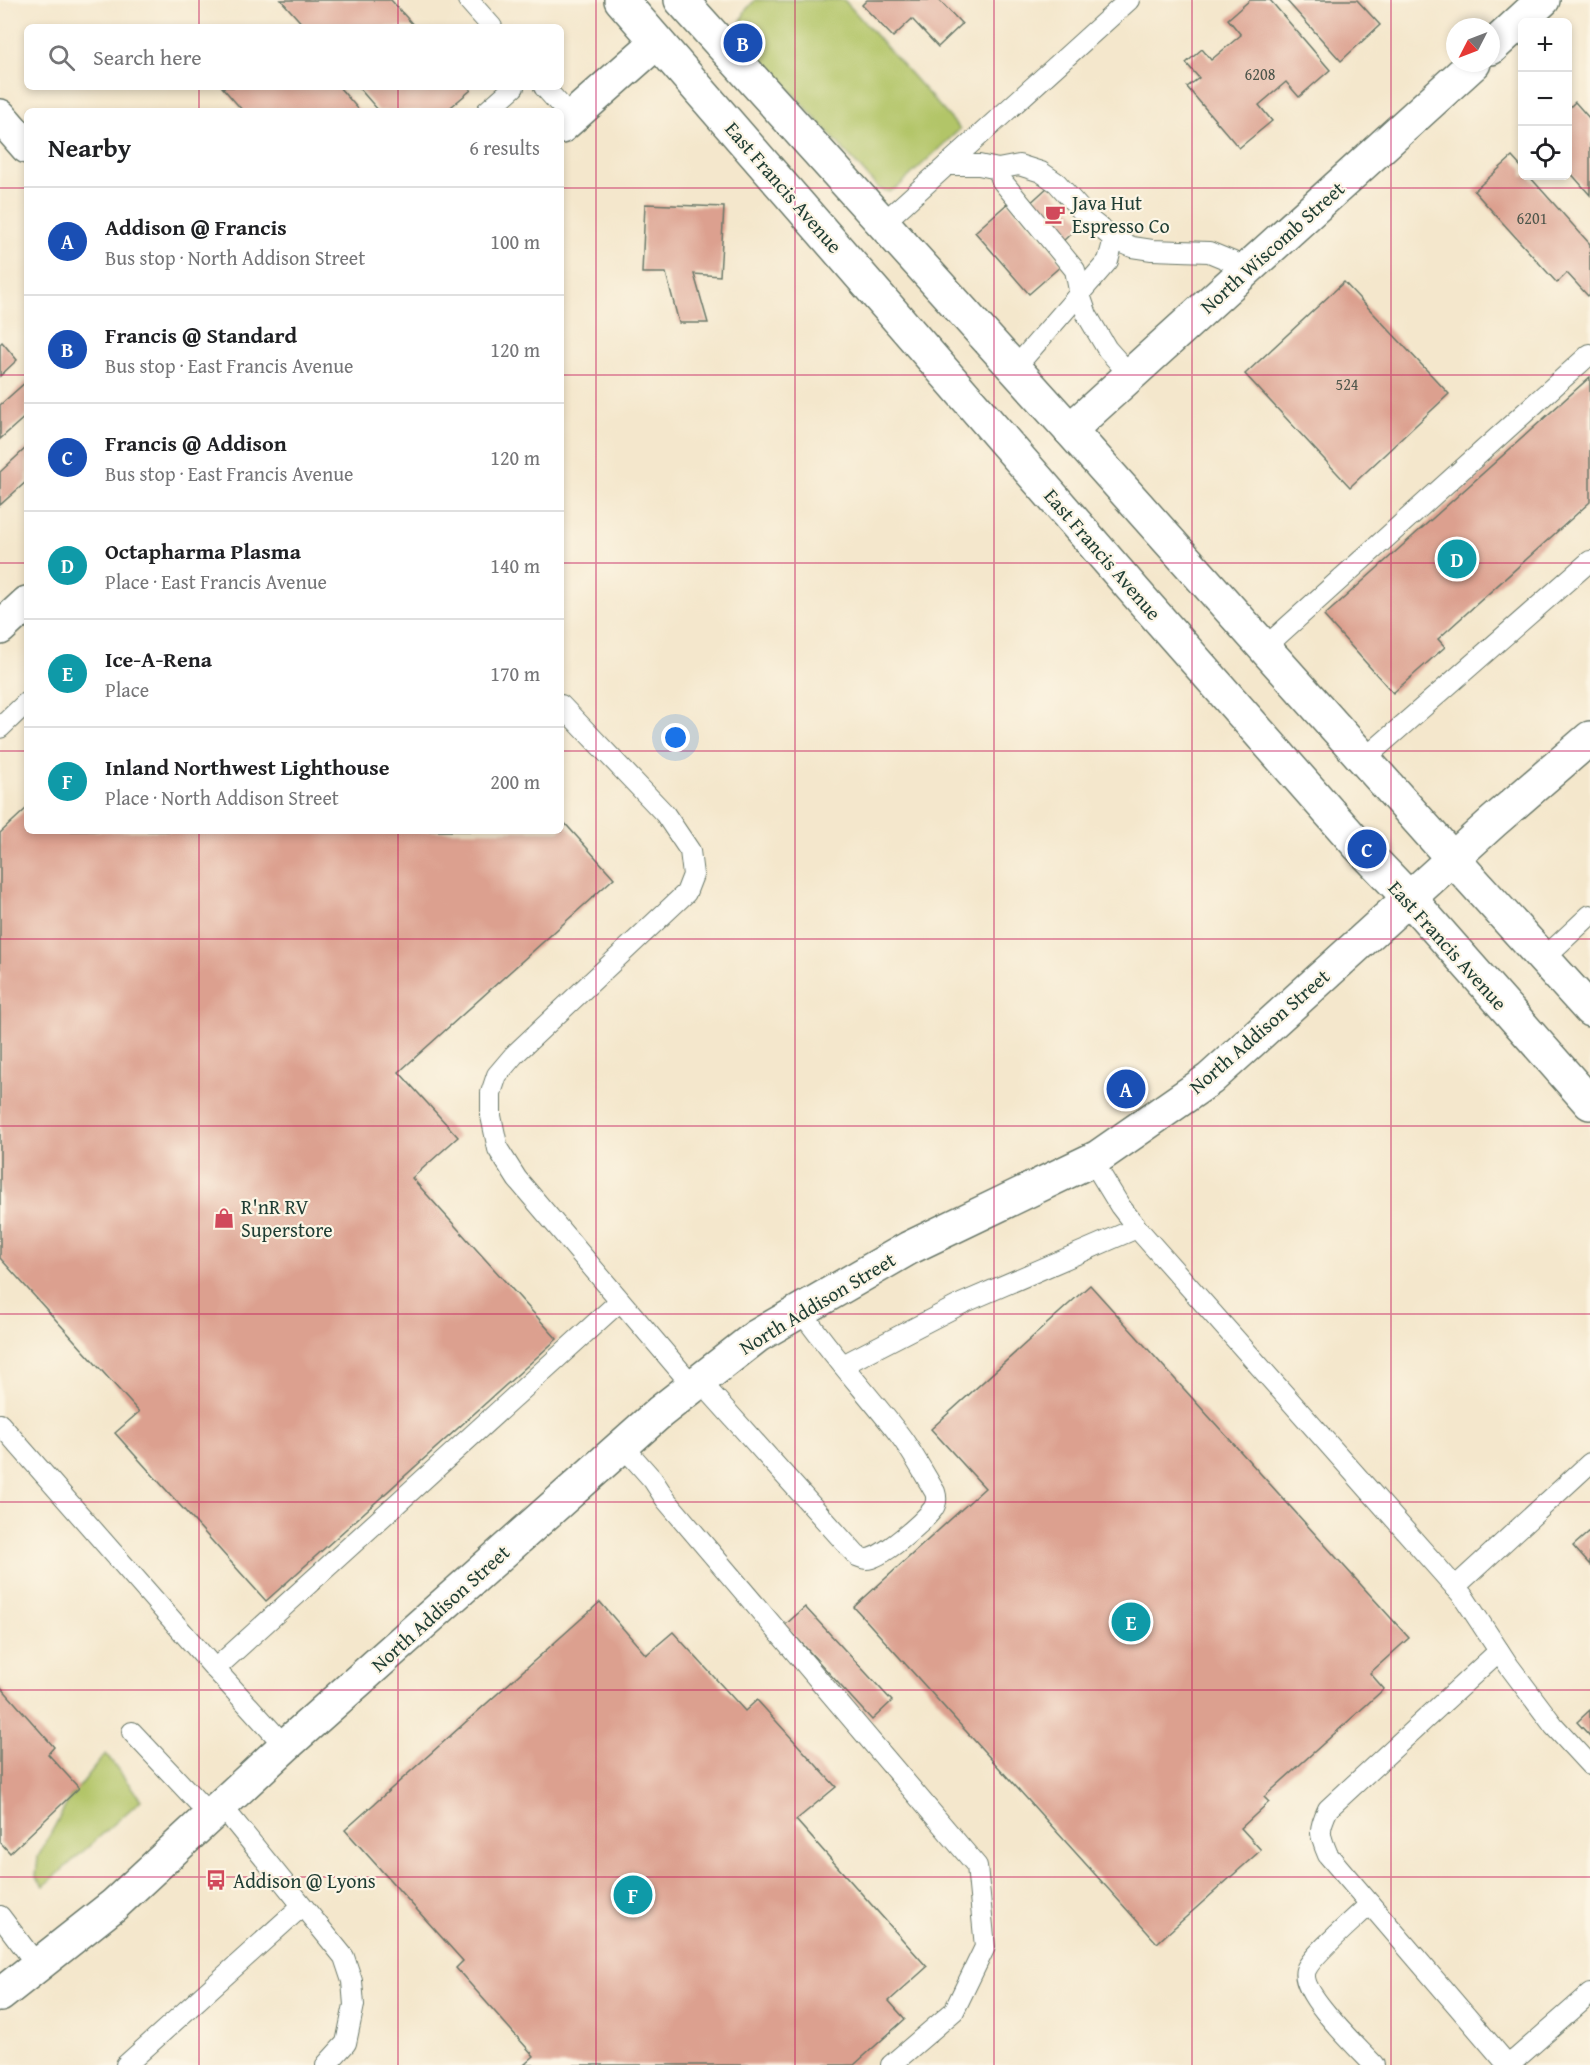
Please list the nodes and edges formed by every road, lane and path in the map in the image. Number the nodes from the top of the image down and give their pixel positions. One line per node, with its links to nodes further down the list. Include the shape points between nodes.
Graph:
1 (468, 0): 6 (lane)
2 (621, 0): 8 (street, East Francis Avenue)
3 (1129, 0): 17 (lane)
4 (1543, 0): 7 (street)
5 (692, 4): 19 (street)
6 (489, 24)
7 (1500, 40)
8 (657, 42): 15 (street); 37 (street, East Francis Avenue, via 1359,846)
9 (1464, 72): 21 (street, North Wiscomb Street)
10 (511, 90): 12 (lane)
11 (546, 90): 13 (lane)
12 (490, 108)
13 (557, 108)
14 (0, 116): 16 (street)
15 (566, 122)
16 (24, 144)
17 (946, 165): 18 (lane); 19 (lane)
18 (998, 169): 20 (lane, via 1019,165 1041,172); 22 (lane, via 1002,181 1075,270)
19 (883, 224): 24 (street)
20 (1114, 239): 21 (lane, via 1152,250 1209,252); 22 (lane, via 1108,261)
21 (1248, 268): 25 (street, North Wiscomb Street)
22 (1080, 295): 24 (lane); 25 (lane, via 1107,349)
23 (1590, 354): 30 (lane)
24 (1014, 369): 26 (street)
25 (1130, 375): 26 (street, North Wiscomb Street)
26 (1070, 430): 30 (street)
27 (1590, 561): 35 (lane)
28 (24, 606): 29 (street)
29 (0, 628)
30 (1264, 648): 35 (street)
31 (24, 705): 33 (lane)
32 (564, 708): 44 (lane, via 665,814 690,850 693,874 686,893 514,1055 497,1075 491,1093 498,1149 517,1179)
33 (0, 728)
34 (1590, 738): 36 (street, North Addison Street)
35 (1363, 760): 36 (street)
36 (1453, 859): 37 (street, North Addison Street); 39 (street)
37 (1409, 898): 41 (street, East Francis Avenue); 42 (street, North Addison Street, via 1210,1079)
38 (1590, 915): 39 (lane)
39 (1544, 958): 40 (street)
40 (1590, 1010)
41 (1590, 1103)
42 (1092, 1160): 43 (lane); 45 (street, North Addison Street, via 909,1248)
43 (1137, 1228): 46 (lane, via 963,1303); 51 (lane)
44 (620, 1301): 47 (lane); 53 (lane)
45 (801, 1311): 46 (lane); 47 (street, North Addison Street, via 757,1336)
46 (843, 1365): 47 (lane, via 900,1435 937,1499 933,1509 894,1545 866,1559 857,1556)
47 (696, 1384): 49 (street, North Addison Street)
48 (0, 1424): 53 (lane)
49 (622, 1445): 55 (street, North Addison Street); 66 (lane, via 977,1866 985,1947 954,2011)
50 (1590, 1463): 51 (lane)
51 (1455, 1587): 52 (lane)
52 (1499, 1651): 56 (lane, via 1554,1726); 58 (lane, via 1328,1809 1319,1827 1328,1855)
53 (214, 1669): 55 (lane)
54 (132, 1732): 57 (lane)
55 (285, 1746): 57 (street, North Addison Street)
56 (1590, 1765)
57 (216, 1810): 59 (lane); 61 (street, North Addison Street, via 114,1905)
58 (1370, 1904): 67 (lane, via 1313,1959 1305,1972 1306,1983 1318,2003); 68 (lane)
59 (302, 1906): 64 (lane); 65 (lane, via 344,1957 352,1981 354,2005 346,2043)
60 (0, 1916): 61 (lane)
61 (37, 1965): 63 (street, North Addison Street)
62 (1590, 1994): 68 (lane)
63 (0, 1995)
64 (126, 2065)
65 (326, 2065)
66 (891, 2065)
67 (1374, 2065)
68 (1508, 2065)

